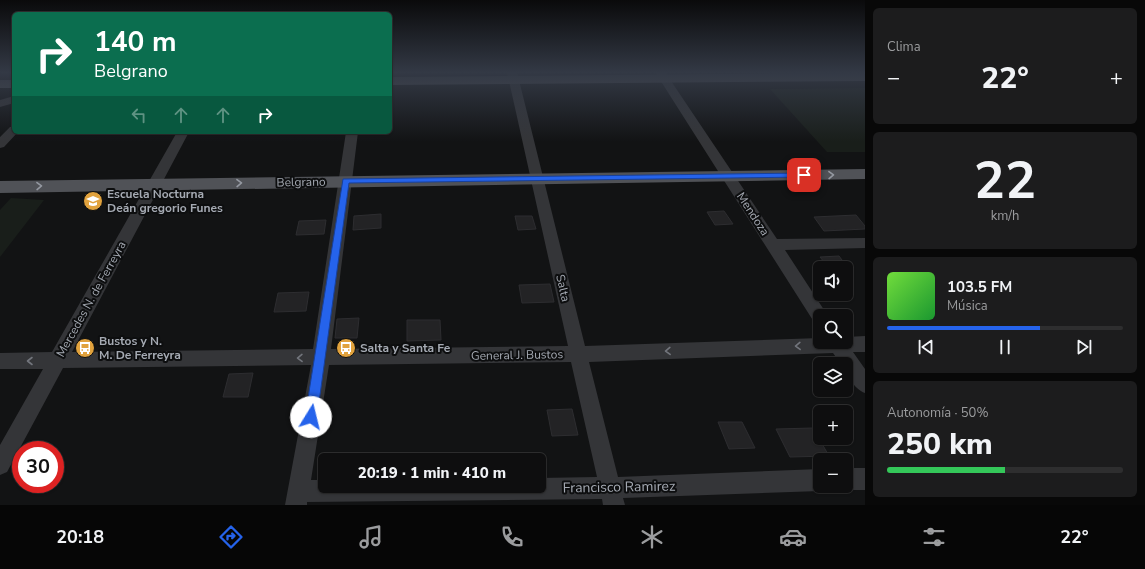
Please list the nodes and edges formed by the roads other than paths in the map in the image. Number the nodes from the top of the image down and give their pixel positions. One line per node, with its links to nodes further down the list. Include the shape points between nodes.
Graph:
1 (518, 96): 11 (street, Salta)
2 (676, 96): 10 (street, Mendoza)
3 (12, 100): 4 (street)
4 (0, 104)
5 (12, 131): 8 (street)
6 (182, 134): 13 (street, Mercedes N. de Ferreyra)
7 (352, 134): 12 (street)
8 (0, 144)
9 (865, 174): 10 (main road, Belgrano, one-way to 9)
10 (729, 176): 11 (main road, Belgrano); 16 (street, Mendoza)
11 (538, 179): 12 (main road, Belgrano); 22 (street, Salta)
12 (345, 181): 13 (main road, Belgrano, one-way to 12); 23 (street)
13 (154, 184): 14 (main road, Belgrano, one-way to 13); 25 (street, Mercedes N. de Ferreyra)
14 (0, 187)
15 (865, 244): 16 (street)
16 (773, 245): 17 (street, Mendoza)
17 (815, 309)
18 (813, 344): 22 (street, General J. Bustos, one-way to 22)
19 (853, 344): 20 (street, General J. Bustos)
20 (865, 344)
21 (841, 349): 26 (street)
22 (579, 354): 23 (street, General J. Bustos); 31 (street, Salta)
23 (321, 358): 25 (street, General J. Bustos, one-way to 25); 32 (street)
24 (0, 361): 25 (street, General J. Bustos, one-way to 24)
25 (57, 361): 27 (street, Mercedes N. de Ferreyra)
26 (865, 384)
27 (0, 465)
28 (853, 479): 29 (street)
29 (865, 479)
30 (813, 481): 31 (street, Francisco Ramirez)
31 (612, 496): 32 (street, Francisco Ramirez)
32 (297, 498)

